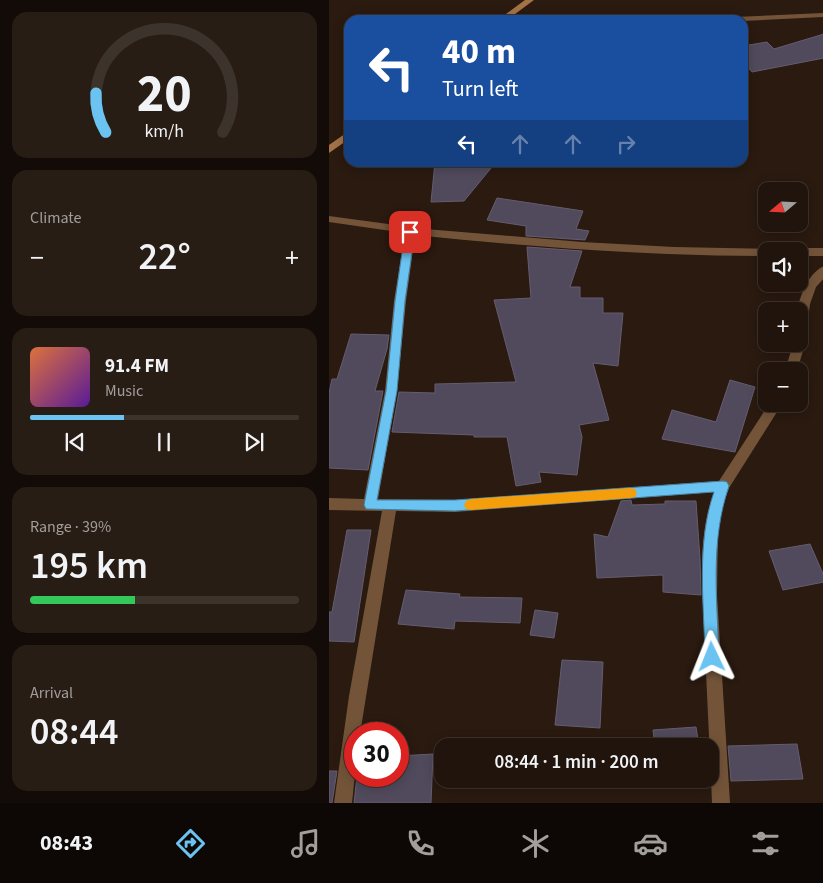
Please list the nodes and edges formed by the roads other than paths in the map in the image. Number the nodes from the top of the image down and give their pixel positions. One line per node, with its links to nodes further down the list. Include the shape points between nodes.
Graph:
1 (530, 0): 2 (main road)
2 (509, 15)
3 (823, 15): 4 (street)
4 (748, 18)
5 (344, 138): 6 (main road)
6 (329, 150)
7 (329, 219): 8 (street)
8 (410, 232): 9 (street, via 678,252); 17 (street, via 391,391)
9 (758, 252)
10 (808, 252): 11 (street)
11 (823, 252)
12 (823, 270): 13 (street)
13 (804, 302)
14 (771, 412): 15 (street)
15 (723, 486): 18 (street, via 455,506); 20 (street, via 716,505 709,561)
16 (329, 504): 17 (street)
17 (370, 505): 18 (street)
18 (390, 505): 19 (street, via 357,696)
19 (343, 803)
20 (721, 803)

